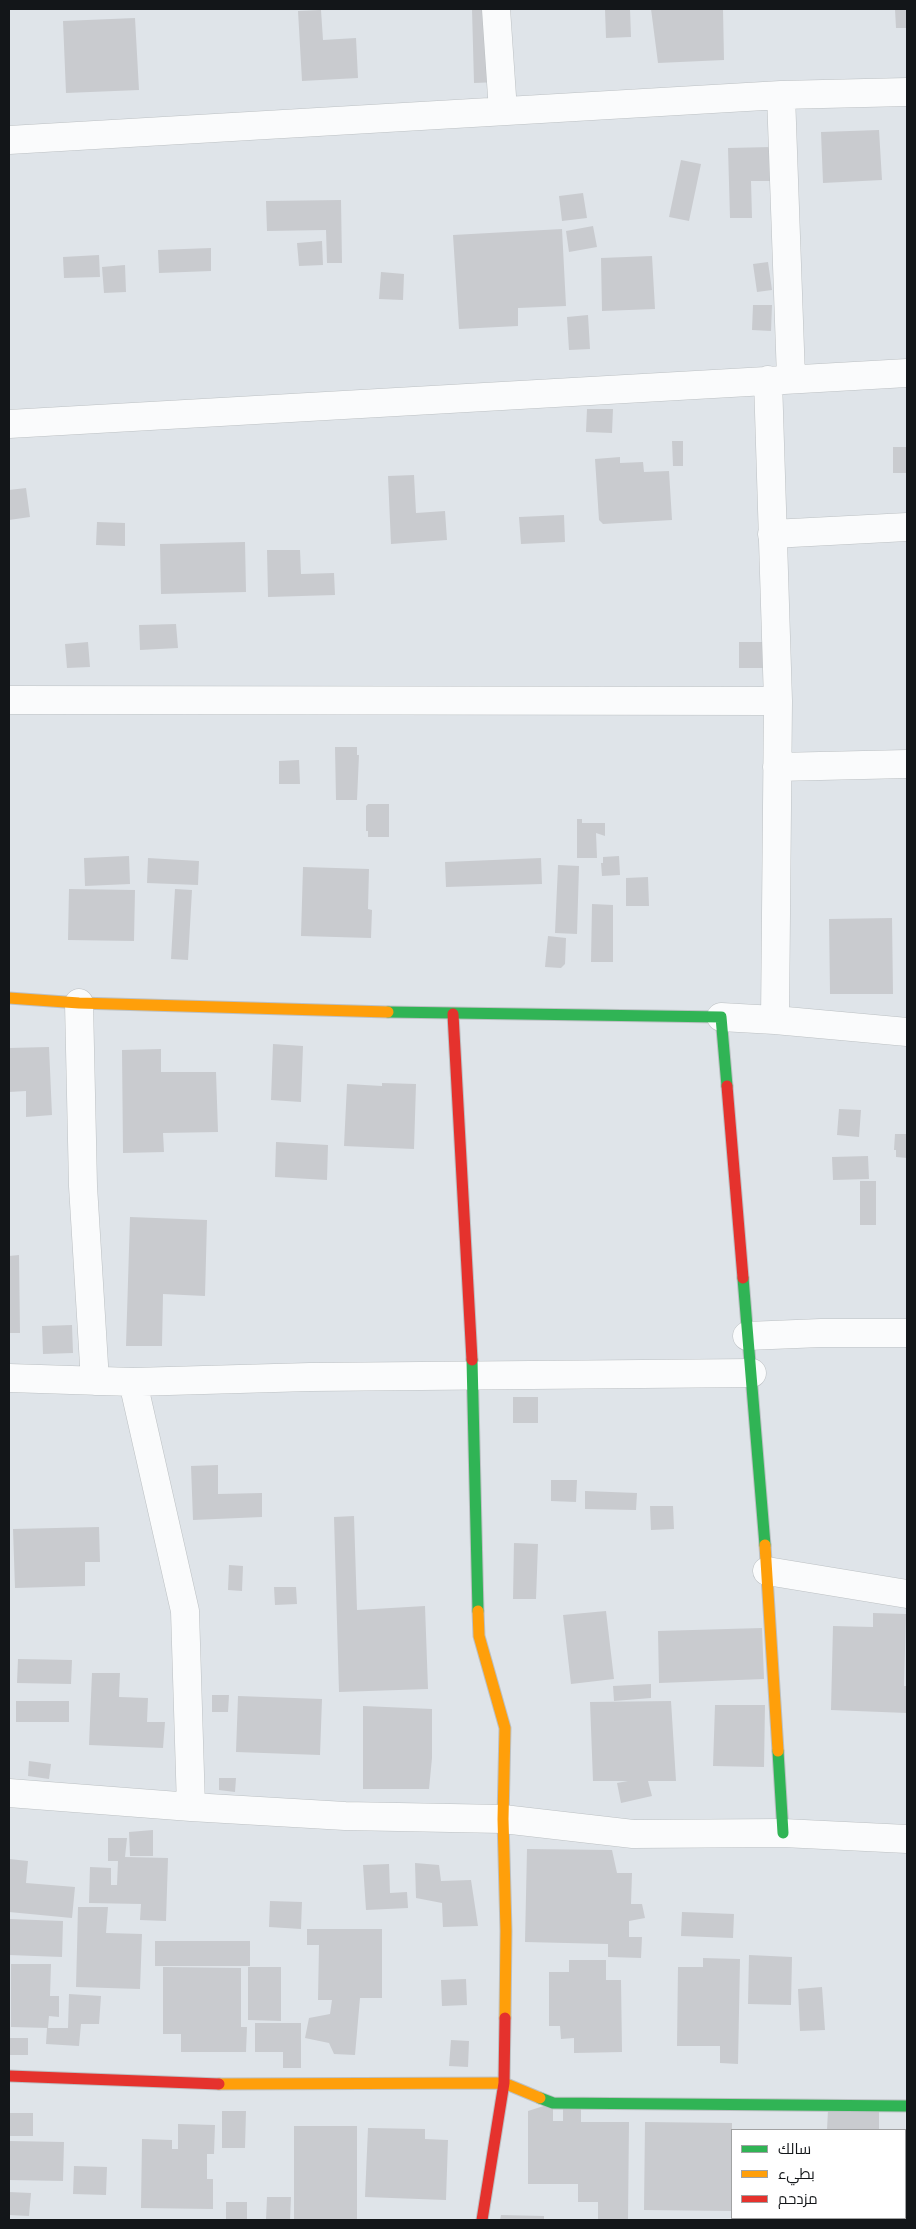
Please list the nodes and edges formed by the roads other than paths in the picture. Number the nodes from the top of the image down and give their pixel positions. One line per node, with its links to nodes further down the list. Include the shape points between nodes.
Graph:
1 (496, 9): 4 (street)
2 (907, 92): 3 (street)
3 (780, 95): 4 (street); 7 (street)
4 (503, 111): 5 (street)
5 (9, 140)
6 (907, 373): 7 (street)
7 (779, 379): 8 (street); 10 (street)
8 (9, 424)
9 (907, 527): 10 (street)
10 (772, 534): 12 (street)
11 (9, 700): 12 (street)
12 (778, 701): 14 (street)
13 (907, 764): 14 (street)
14 (777, 767): 19 (street)
15 (9, 998): 16 (street)
16 (79, 1003): 17 (street); 26 (street, via 84,1186)
17 (453, 1014): 18 (street); 24 (street)
18 (720, 1017): 19 (street); 22 (street)
19 (775, 1020): 20 (street)
20 (907, 1032)
21 (907, 1333): 22 (street, via 820,1332)
22 (747, 1336): 23 (street)
23 (752, 1373): 24 (street); 28 (street)
24 (473, 1377): 27 (street); 32 (street, via 479,1636 505,1728)
25 (9, 1378): 26 (street)
26 (95, 1381): 27 (street)
27 (134, 1382): 31 (street, via 185,1612)
28 (767, 1571): 29 (street); 33 (street)
29 (907, 1594)
30 (9, 1793): 31 (street)
31 (190, 1807): 32 (street, via 345,1816)
32 (503, 1819): 33 (street, via 633,1834); 36 (street, via 506,1931)
33 (783, 1834): 34 (street)
34 (907, 1839)
35 (9, 2076): 36 (street, via 252,2085)
36 (504, 2083): 37 (street, via 554,2103); 38 (street)
37 (907, 2106)
38 (482, 2220)

